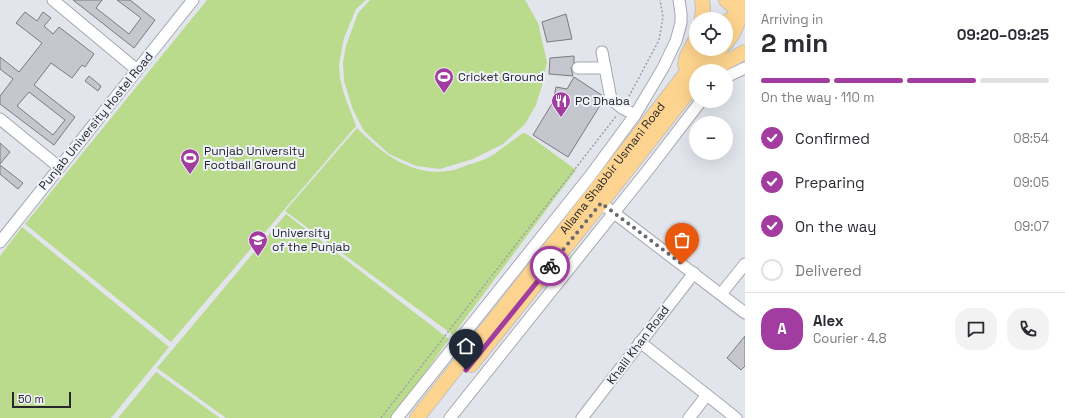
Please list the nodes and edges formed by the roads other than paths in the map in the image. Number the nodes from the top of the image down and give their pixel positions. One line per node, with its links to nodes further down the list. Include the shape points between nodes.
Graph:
1 (53, 0): 19 (street)
2 (193, 0): 19 (street, Punjab University Hostel Road)
3 (679, 0): 25 (street, via 682,13 676,41)
4 (702, 0): 7 (main road)
5 (726, 0): 6 (main road)
6 (743, 10): 8 (main road); 9 (main road)
7 (703, 12)
8 (733, 17)
9 (733, 33)
10 (602, 52): 17 (street)
11 (689, 52): 20 (main road)
12 (745, 52): 15 (main road)
13 (716, 56): 14 (main road)
14 (709, 64)
15 (723, 64)
16 (578, 68): 17 (street)
17 (605, 68): 25 (street, via 611,99)
18 (745, 68): 21 (street)
19 (137, 70): 27 (street, Punjab University Hostel Road)
20 (689, 71)
21 (733, 74)
22 (689, 80): 28 (main road, Allama Shabbir Usmani Road)
23 (689, 80): 38 (main road, Allama Shabbir Usmani Road, via 587,202)
24 (695, 108): 29 (street)
25 (635, 115): 37 (street, via 590,176)
26 (0, 119): 27 (street)
27 (59, 167): 30 (street, Punjab University Hostel Road)
28 (601, 203): 29 (street); 39 (main road, Allama Shabbir Usmani Road)
29 (613, 212): 32 (street); 40 (street)
30 (0, 242)
31 (745, 264): 33 (street)
32 (694, 272): 33 (street); 35 (street, Khalil Khan Road)
33 (721, 294): 34 (street)
34 (745, 313)
35 (640, 342): 36 (street); 41 (street, Khalil Khan Road)
36 (707, 395): 42 (street); 43 (street)
37 (397, 418)
38 (417, 418)
39 (428, 418)
40 (450, 418)
41 (582, 418)
42 (689, 418)
43 (736, 418)

